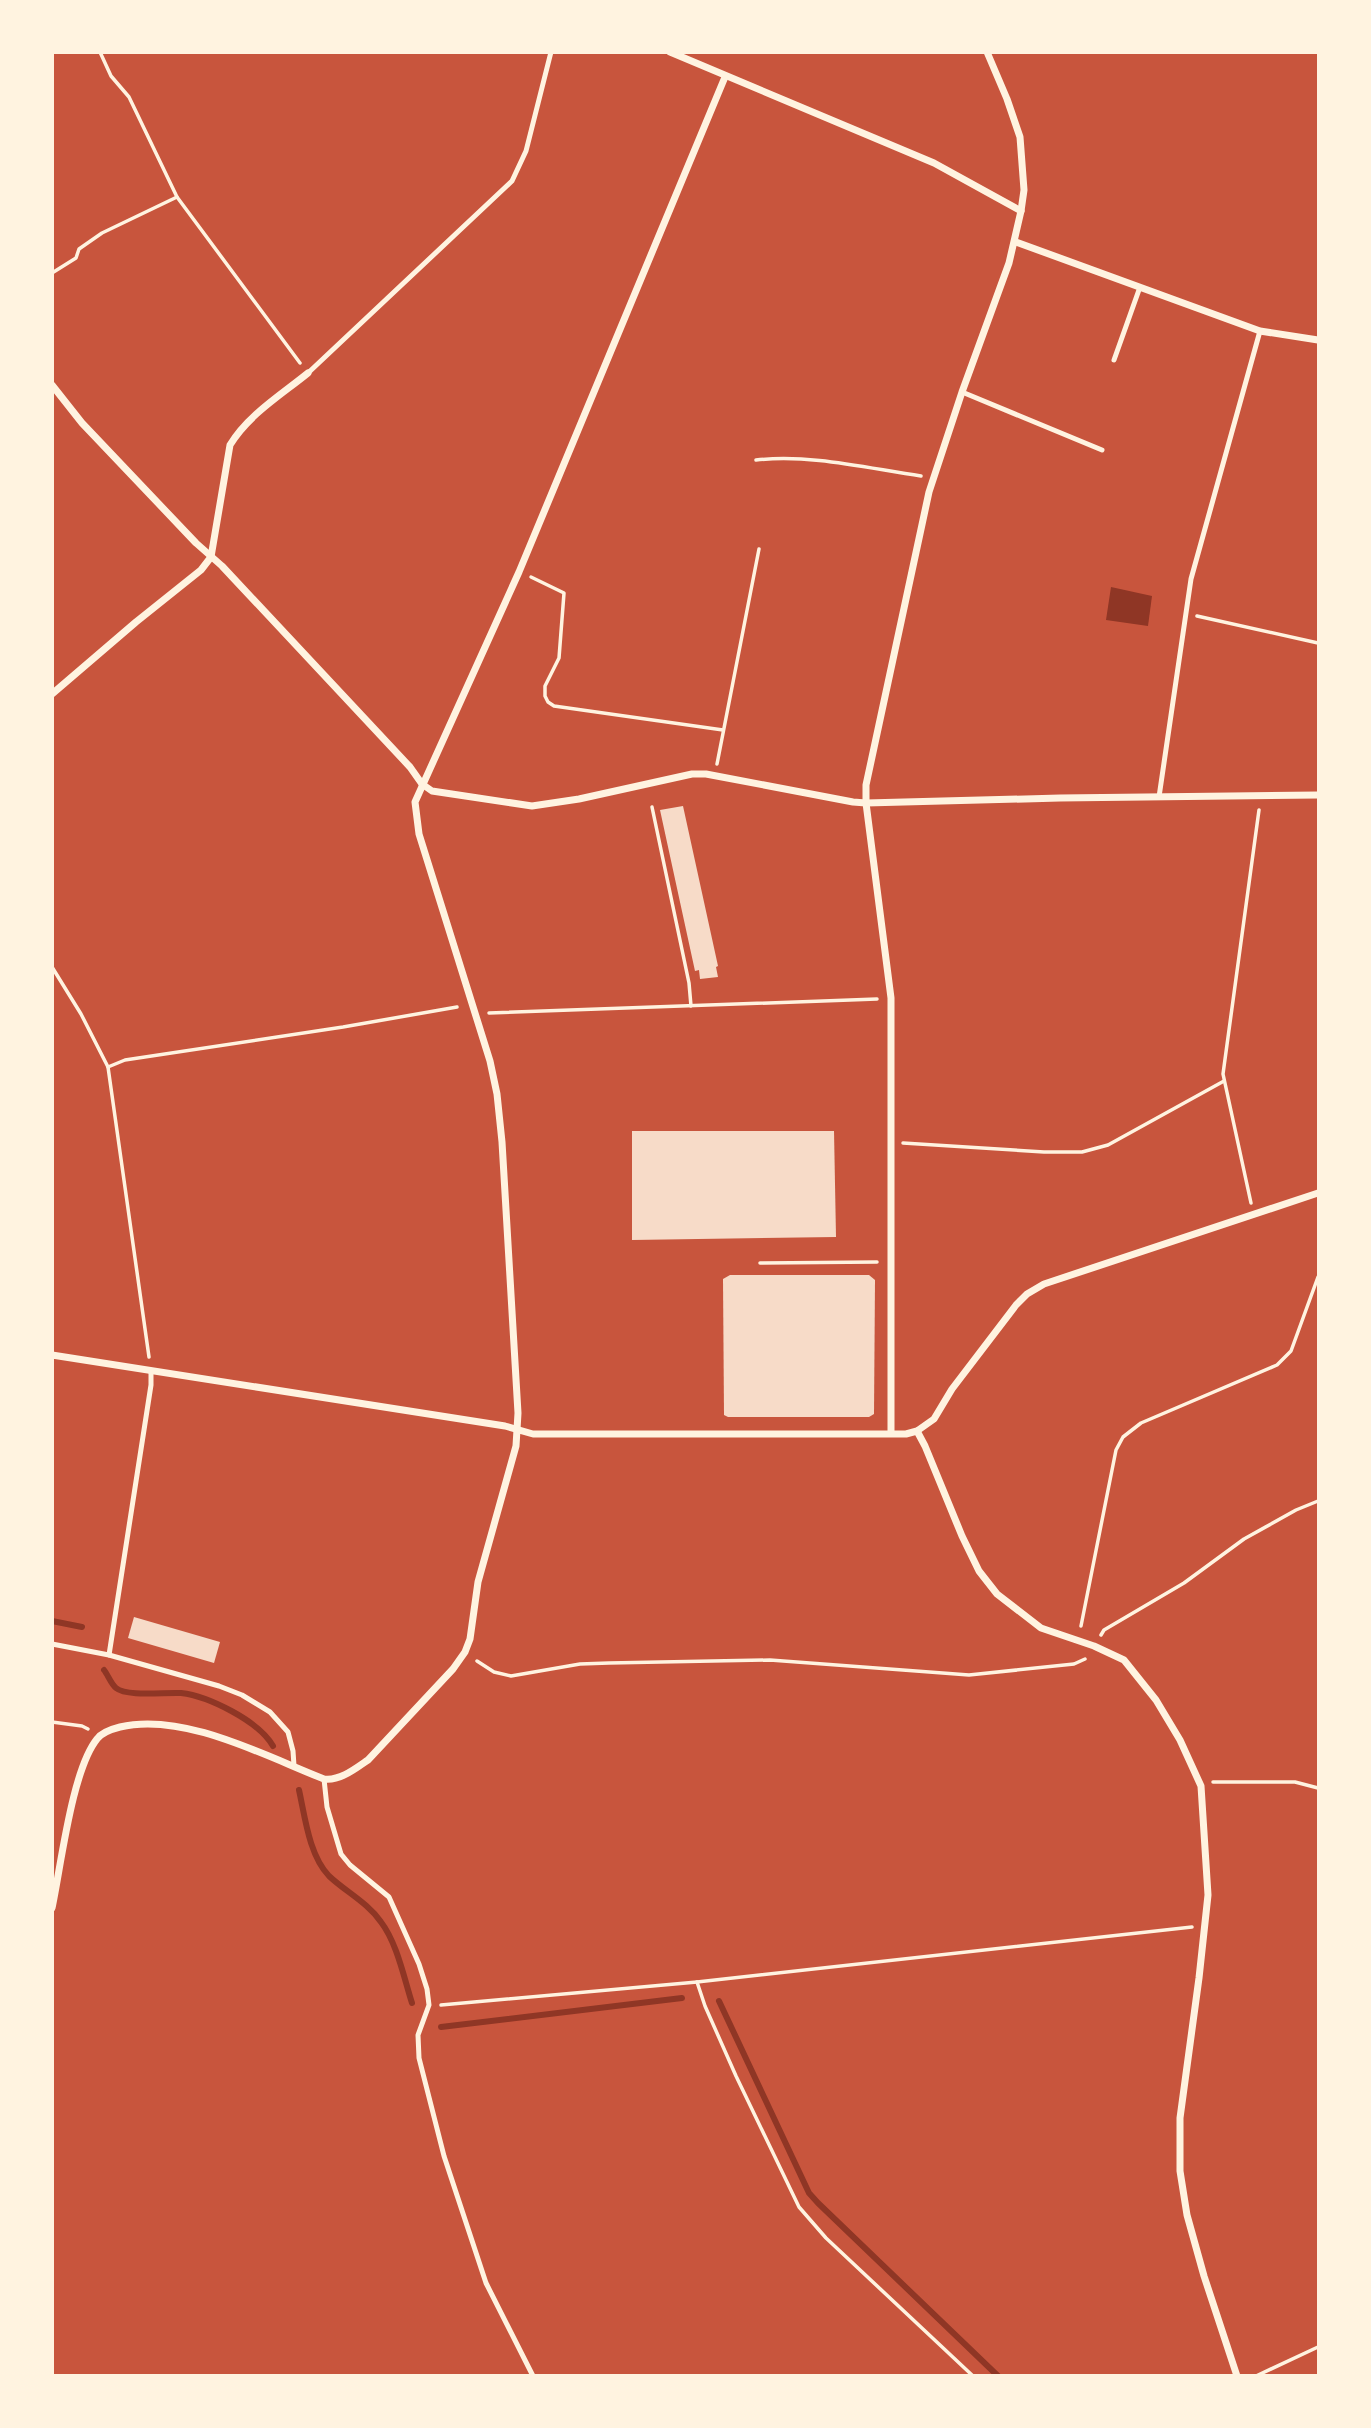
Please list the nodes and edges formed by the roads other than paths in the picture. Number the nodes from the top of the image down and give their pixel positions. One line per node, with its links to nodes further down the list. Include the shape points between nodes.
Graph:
1 (551, 52): 11 (lane, via 526,151 512,181)
2 (670, 52): 4 (street)
3 (987, 52): 5 (street, via 1020,138)
4 (725, 77): 5 (street, via 934,163); 17 (street, via 519,572)
5 (1021, 211): 6 (street)
6 (1016, 242): 7 (street); 13 (street)
7 (1140, 287): 8 (street); 10 (lane)
8 (1260, 331): 9 (street); 19 (lane, via 1191,579)
9 (1318, 340)
10 (1114, 360)
11 (308, 373): 15 (street, via 253,418 230,445)
12 (52, 385): 15 (street, via 82,423)
13 (962, 392): 14 (lane); 20 (street, via 933,478 866,785)
14 (1102, 450)
15 (211, 557): 16 (street); 17 (street)
16 (52, 694)
17 (422, 785): 20 (street, via 446,794 532,806 692,774); 24 (street, via 415,802 419,834 490,1062 501,1123)
18 (1318, 795): 19 (street)
19 (1159, 797): 20 (street)
20 (866, 803): 26 (street, via 891,998)
21 (1318, 1193): 25 (street, via 1044,1284 1027,1294 934,1419)
22 (52, 1355): 23 (street)
23 (151, 1370): 24 (street); 28 (lane)
24 (518, 1430): 26 (street, via 533,1434); 30 (street, via 465,1652 368,1760 341,1777)
25 (917, 1432): 26 (street); 33 (street, via 979,1571 998,1594 1041,1628 1124,1660 1156,1700 1201,1786 1208,1895 1180,2118 1180,2171 1204,2276)
26 (891, 1433)
27 (52, 1644): 28 (lane)
28 (109, 1655): 29 (lane, via 219,1686 256,1702 288,1732)
29 (294, 1766): 30 (street); 31 (street, via 186,1729 130,1725 98,1736 76,1788)
30 (324, 1779): 32 (lane, via 337,1845 350,1865 381,1889 396,1908 419,1964 429,2005 418,2035 419,2058 444,2156 486,2283)
31 (52, 1908)
32 (533, 2375)
33 (1237, 2375)

